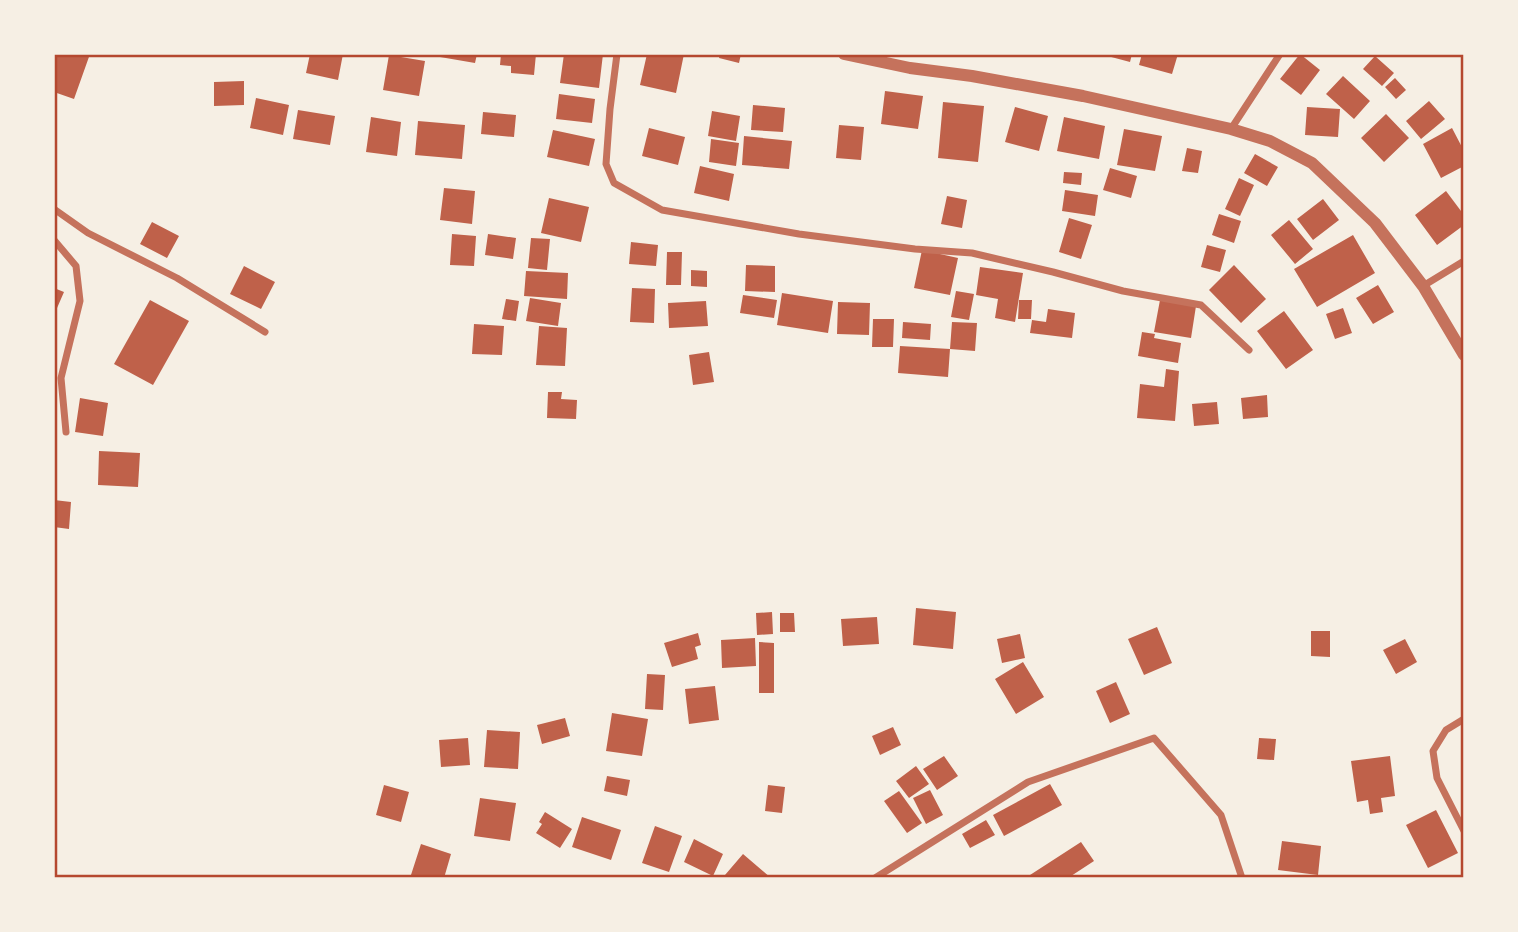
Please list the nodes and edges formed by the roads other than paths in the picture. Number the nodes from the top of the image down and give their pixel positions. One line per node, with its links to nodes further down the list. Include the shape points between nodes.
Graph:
1 (617, 54): 10 (street, via 606,164 614,183 662,210 799,234 972,253 1123,291 1201,305)
2 (844, 54): 4 (street, via 1083,96)
3 (1280, 54): 4 (street)
4 (1231, 129): 8 (street, via 1270,141 1312,163 1375,223)
5 (54, 209): 9 (street, via 88,233 177,278)
6 (54, 240): 12 (street, via 76,266 80,301 61,378)
7 (1464, 261): 8 (street)
8 (1423, 286): 11 (street)
9 (265, 332)
10 (1249, 350)
11 (1464, 355)
12 (66, 432)
13 (1464, 719): 14 (street, via 1446,730 1433,751 1437,778)
14 (1464, 831)
15 (875, 878): 16 (street, via 1028,782 1154,738 1221,814)
16 (1242, 878)

